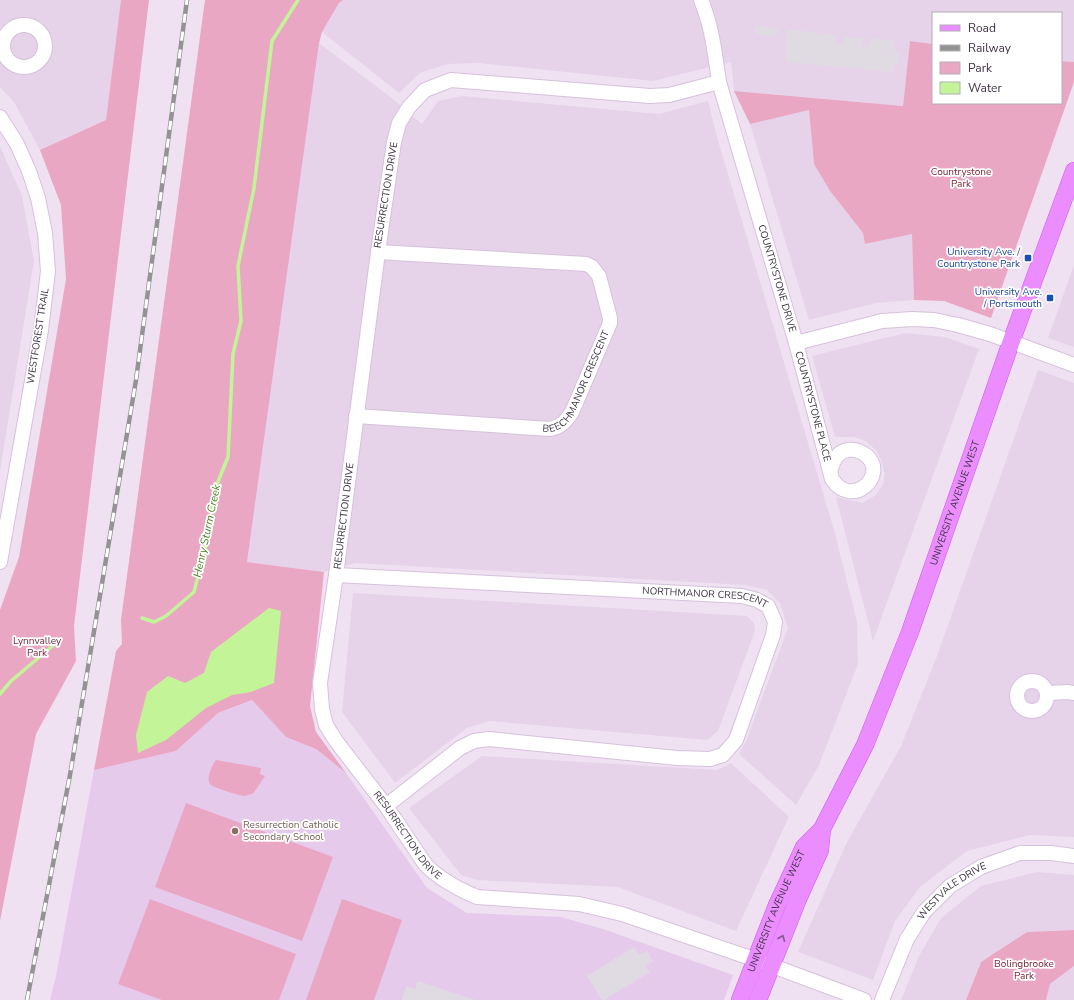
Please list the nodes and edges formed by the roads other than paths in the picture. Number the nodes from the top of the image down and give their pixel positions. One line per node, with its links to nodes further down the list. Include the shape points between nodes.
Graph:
1 (701, 0): 2 (street, COUNTRYSTONE DRIVE, via 707,15)
2 (719, 82): 5 (street, RESURRECTION DRIVE, via 669,95 650,96 451,80 425,90 409,107 399,123); 7 (street, COUNTRYSTONE DRIVE)
3 (0, 117): 11 (street, WESTFOREST TRAIL, via 20,149 38,198 45,233 48,271 41,330)
4 (1074, 171): 6 (main road, UNIVERSITY AVENUE WEST)
5 (378, 252): 9 (street, RESURRECTION DRIVE); 9 (street, BEECHMANOR CRESCENT, via 586,264 599,276 610,323 572,412 558,428)
6 (1011, 342): 7 (street, COUNTRYSTONE DRIVE, via 958,325 912,319 882,321); 8 (street, COUNTRYSTONE DRIVE); 17 (main road, UNIVERSITY AVENUE WEST, via 907,640 866,745 822,829 804,848 777,905)
7 (796, 343): 10 (street, COUNTRYSTONE PLACE)
8 (1074, 365)
9 (356, 416): 12 (street, RESURRECTION DRIVE)
10 (831, 469)
11 (0, 562)
12 (336, 575): 15 (street, RESURRECTION DRIVE, via 320,683 322,709 326,725 336,741); 15 (street, NORTHMANOR CRESCENT, via 742,596 768,606 775,622 773,635 736,740 723,755 710,759 677,758 489,739 474,741 460,748)
13 (1047, 693): 14 (street)
14 (1074, 693)
15 (386, 806): 17 (street, RESURRECTION DRIVE, via 425,864 463,892 477,897 589,906 622,914)
16 (1074, 856): 21 (street, WESTVALE DRIVE, via 1051,853 1020,854 981,867 950,886 924,912 907,938)
17 (763, 963): 18 (main road, UNIVERSITY AVENUE WEST); 19 (main road, UNIVERSITY AVENUE WEST); 20 (street, RESURRECTION DRIVE)
18 (740, 1000)
19 (758, 1000)
20 (864, 1000)
21 (882, 1000)

